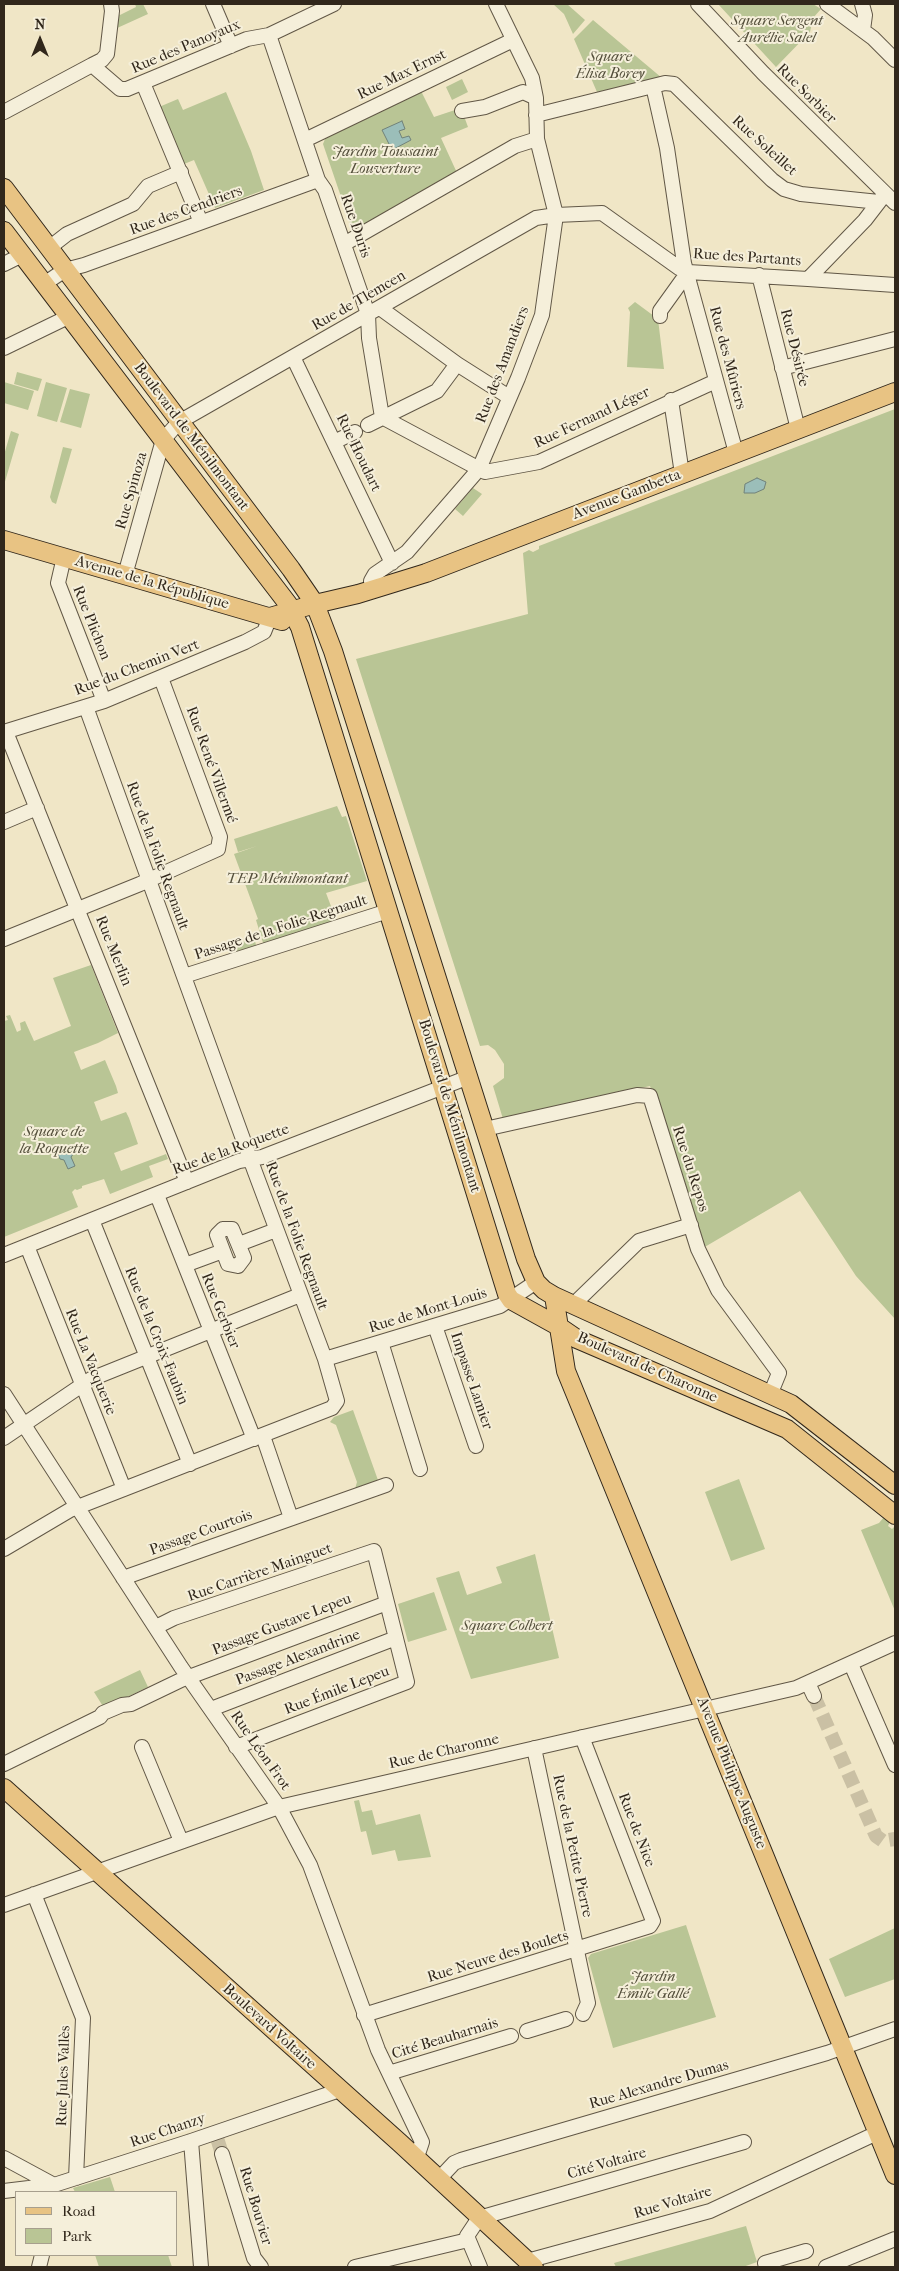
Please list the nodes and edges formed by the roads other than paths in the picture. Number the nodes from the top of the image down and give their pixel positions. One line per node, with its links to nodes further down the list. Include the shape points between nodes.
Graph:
1 (111, 4): 13 (street, via 106,56)
2 (213, 4): 11 (street)
3 (334, 4): 9 (street, Rue des Panoyaux)
4 (496, 4): 10 (street, Rue des Amandiers)
5 (698, 4): 25 (street, Rue Sorbier)
6 (828, 4): 8 (street)
7 (862, 4): 8 (street, via 865,15)
8 (863, 30): 12 (street)
9 (269, 35): 11 (street, Rue des Panoyaux, via 256,36); 21 (street, Rue Duris)
10 (514, 40): 16 (street, Rue des Amandiers, via 532,78); 21 (street, Rue Max Ernst)
11 (231, 46): 14 (street, Rue des Panoyaux)
12 (895, 60)
13 (92, 65): 14 (street, Rue des Panoyaux, via 120,89); 18 (street)
14 (142, 83): 22 (street)
15 (652, 86): 19 (street); 25 (street, Rue Soleillet, via 674,84 784,189 801,194); 34 (street, Rue des Mûriers, via 667,148)
16 (536, 98): 17 (street, via 523,92 485,107); 19 (street, Rue des Amandiers)
17 (462, 111)
18 (4, 112)
19 (536, 115): 20 (street, Rue des Amandiers)
20 (537, 139): 26 (street, Rue des Amandiers); 29 (street, via 515,146)
21 (305, 140): 23 (street, Rue Duris)
22 (181, 172): 27 (street); 30 (street, via 148,186 133,204 67,234)
23 (318, 180): 29 (street, Rue Duris, via 325,190); 33 (street, Rue des Cendriers)
24 (4, 188): 30 (main road, Boulevard de Ménilmontant)
25 (886, 200): 36 (street, Rue des Partants)
26 (556, 215): 34 (street, Rue des Partants, via 602,213); 39 (street, Rue de Tlemcen, via 536,218); 49 (street, Rue des Amandiers, via 542,315)
27 (200, 220)
28 (4, 231): 31 (main road, Boulevard de Ménilmontant)
29 (344, 244): 39 (street, Rue Duris)
30 (48, 248): 33 (main road, Boulevard de Ménilmontant)
31 (22, 255): 32 (street); 37 (main road, Boulevard de Ménilmontant)
32 (4, 264)
33 (65, 270): 37 (street); 52 (main road, Boulevard de Ménilmontant)
34 (688, 272): 35 (street, Rue des Partants); 40 (street, via 660,311); 47 (street, Rue des Mûriers)
35 (759, 275): 36 (street, Rue des Partants); 46 (street, Rue Désirée)
36 (808, 279): 38 (street)
37 (44, 284): 41 (main road, Boulevard de Ménilmontant)
38 (895, 285)
39 (374, 311): 44 (street, Rue de Tlemcen); 45 (street); 51 (street, Rue Duris, via 369,338)
40 (660, 316)
41 (68, 317): 43 (street); 56 (main road, Boulevard de Ménilmontant)
42 (895, 338): 46 (street)
43 (4, 348)
44 (293, 358): 52 (street, Rue de Tlemcen); 57 (street, Rue Houdart)
45 (457, 364): 49 (street); 51 (street, via 437,391)
46 (782, 368): 54 (street, Rue Désirée)
47 (716, 381): 50 (street, Rue Fernand Léger); 58 (street, Rue des Mûriers)
48 (895, 392): 54 (main road, Avenue Gambetta)
49 (509, 397): 59 (street, Rue des Amandiers)
50 (671, 400): 59 (street, Rue Fernand Léger, via 539,462 485,472); 60 (street)
51 (382, 417): 53 (street); 59 (street)
52 (179, 422): 56 (street, Rue Spinoza); 66 (main road, Boulevard de Ménilmontant)
53 (368, 425)
54 (798, 429): 58 (main road, Avenue Gambetta)
55 (355, 432): 57 (street)
56 (163, 440): 64 (street, Rue Spinoza); 67 (main road, Boulevard de Ménilmontant)
57 (334, 442): 63 (street, Rue Houdart)
58 (736, 453): 60 (main road, Avenue Gambetta)
59 (479, 469): 63 (street, Rue des Amandiers, via 407,552)
60 (682, 474): 65 (main road, Avenue Gambetta, via 472,556)
61 (4, 540): 62 (main road, Avenue de la République)
62 (64, 557): 64 (main road, Avenue de la République); 72 (street, Rue Plichon, via 58,584)
63 (392, 563): 65 (street, Rue des Amandiers, via 372,577)
64 (125, 575): 68 (main road, Avenue de la République)
65 (365, 592): 66 (main road); 69 (main road)
66 (314, 604): 67 (main road); 69 (main road, Boulevard de Ménilmontant)
67 (292, 611): 68 (main road); 70 (main road, Boulevard de Ménilmontant)
68 (270, 617): 70 (main road, Avenue de la République); 71 (street, Rue du Chemin Vert, via 268,628 262,634)
69 (322, 622): 70 (main road); 78 (main road, Boulevard de Ménilmontant)
70 (300, 627): 80 (main road, Boulevard de Ménilmontant)
71 (161, 678): 72 (street, Rue du Chemin Vert); 77 (street, Rue René Villermé, via 221,842 217,852)
72 (104, 700): 73 (street, Rue du Chemin Vert)
73 (86, 707): 74 (street, Rue du Chemin Vert); 77 (street, Rue de la Folie Regnault)
74 (5, 732): 75 (street, Rue Merlin)
75 (37, 808): 76 (street); 79 (street, Rue Merlin)
76 (4, 822)
77 (149, 880): 79 (street, Rue René Villermé); 82 (street, Rue de la Folie Regnault)
78 (413, 903): 80 (main road); 83 (main road, Boulevard de Ménilmontant)
79 (79, 909): 81 (street, Rue René Villermé); 87 (street, Rue Merlin)
80 (388, 911): 82 (street, Passage de la Folie-Regnault); 84 (main road, Boulevard de Ménilmontant)
81 (4, 939)
82 (184, 976): 86 (street, Rue de la Folie Regnault)
83 (469, 1076): 84 (street, Rue de la Roquette); 85 (main road, Boulevard de Ménilmontant)
84 (444, 1085): 86 (street, Rue de la Roquette, via 262,1158); 100 (main road, Boulevard de Ménilmontant)
85 (485, 1129): 90 (street, Rue du Repos, via 647,1094); 97 (main road, Boulevard de Ménilmontant)
86 (251, 1159): 87 (street, Rue de la Roquette); 91 (street, Rue de la Folie Regnault)
87 (187, 1182): 88 (street, Rue de la Roquette)
88 (157, 1194): 89 (street, Rue de la Roquette); 96 (street, Rue Gerbier)
89 (92, 1220): 93 (street, Rue de la Roquette); 107 (street, Rue de la Croix-Faubin)
90 (691, 1225): 101 (street, via 638,1241); 112 (street, Rue du Repos, via 698,1249 718,1290 779,1373)
91 (276, 1230): 92 (street); 98 (street, Rue de la Folie Regnault)
92 (239, 1244): 94 (street, via 244,1258 238,1266 228,1264); 94 (street, via 232,1229 223,1229 216,1235)
93 (27, 1246): 95 (street, Rue de la Roquette); 110 (street, Rue La Vacquerie)
94 (217, 1253): 96 (street)
95 (4, 1255)
96 (185, 1266): 105 (street, Rue Gerbier)
97 (536, 1282): 99 (main road, Boulevard de Charonne); 100 (street, Rue de Mont-Louis)
98 (300, 1295): 105 (street); 108 (street, Rue de la Folie Regnault)
99 (554, 1296): 101 (main road, Boulevard de Charonne); 104 (main road, Avenue Philippe Auguste)
100 (511, 1300): 102 (main road, Boulevard de Charonne); 103 (street, Rue de Mont-Louis)
101 (573, 1304): 112 (main road, Boulevard de Charonne)
102 (535, 1314): 104 (main road, Boulevard de Charonne); 109 (main road, Avenue Philippe Auguste)
103 (435, 1326): 106 (street, Rue de Mont-Louis); 118 (street, Impasse Lamier)
104 (558, 1326): 109 (main road, Avenue Philippe Auguste); 115 (main road, Boulevard de Charonne, via 577,1339)
105 (211, 1331): 107 (street); 116 (street, Rue Gerbier)
106 (381, 1342): 108 (street, Rue de Mont-Louis); 120 (street)
107 (146, 1357): 110 (street); 119 (street, Rue de la Croix-Faubin)
108 (325, 1359): 116 (street, Rue de la Folie Regnault, via 337,1401 332,1408)
109 (566, 1371): 137 (main road, Avenue Philippe Auguste)
110 (81, 1384): 114 (street); 123 (street, Rue La Vacquerie)
111 (4, 1394): 114 (street, Rue Léon Frot)
112 (770, 1395): 113 (main road, Boulevard de Charonne)
113 (801, 1410): 115 (main road); 122 (main road, Boulevard de Charonne)
114 (24, 1424): 117 (street); 124 (street, Rue Léon Frot)
115 (787, 1429): 125 (main road, Boulevard de Charonne)
116 (258, 1437): 119 (street, Rue de la Folie Regnault); 126 (street)
117 (4, 1438)
118 (476, 1446)
119 (190, 1464): 123 (street, Rue de la Folie Regnault)
120 (420, 1469)
121 (386, 1485): 126 (street, Passage Courtois)
122 (895, 1485)
123 (124, 1489): 124 (street, Rue de la Folie Regnault)
124 (78, 1507): 127 (street, Rue de la Folie Regnault); 129 (street, Rue Léon Frot)
125 (895, 1515)
126 (291, 1518): 129 (street, Passage Courtois)
127 (4, 1549)
128 (374, 1551): 130 (street, Rue Émile Lepeu); 131 (street, Rue Carrière Mainguet, via 174,1618)
129 (123, 1578): 131 (street, Rue Léon Frot)
130 (387, 1602): 132 (street, Rue Émile Lepeu); 135 (street, Passage Gustave Lepeu)
131 (156, 1627): 135 (street, Rue Léon Frot)
132 (396, 1638): 136 (street, Passage Alexandrine); 140 (street, Rue Émile Lepeu, via 407,1682)
133 (895, 1643): 134 (street, Rue de Charonne)
134 (851, 1664): 137 (street, Rue de Charonne, via 811,1689 796,1688); 143 (street)
135 (189, 1678): 136 (street, Rue Léon Frot); 142 (street, Passage Gustave Lepeu, via 131,1704 111,1709)
136 (211, 1709): 140 (street, Rue Léon Frot)
137 (704, 1709): 138 (street, Rue de Charonne); 158 (main road, Avenue Philippe Auguste)
138 (582, 1737): 141 (street, Rue de Charonne); 150 (street, Rue de Nice, via 653,1920 650,1926)
139 (142, 1747): 146 (street)
140 (236, 1747): 145 (street, Rue Léon Frot)
141 (534, 1748): 145 (street, Rue de Charonne); 151 (street, Rue de la Petite Pierre)
142 (4, 1764)
143 (895, 1765)
144 (4, 1788): 147 (main road, Boulevard Voltaire)
145 (279, 1807): 146 (street, Rue de Charonne); 153 (street, Rue Léon Frot, via 310,1865)
146 (182, 1842): 147 (street, Rue de Charonne)
147 (96, 1872): 148 (street, Rue de Charonne); 160 (main road, Boulevard Voltaire)
148 (34, 1894): 149 (street, Rue de Charonne); 168 (street, Rue Jules Vallès, via 83,2018)
149 (4, 1905)
150 (642, 1929): 151 (street, Rue Neuve des Boulets)
151 (577, 1950): 152 (street, via 588,2003); 153 (street, Rue Neuve des Boulets)
152 (582, 2014)
153 (364, 2015): 159 (street, Rue Léon Frot)
154 (566, 2019): 156 (street)
155 (895, 2029): 158 (street, Rue Alexandre Dumas)
156 (527, 2031)
157 (511, 2036): 159 (street, Cité Beauharnais)
158 (843, 2048): 161 (main road, Avenue Philippe Auguste); 169 (street, Rue Alexandre Dumas, via 461,2160)
159 (389, 2073): 165 (street, Rue Léon Frot, via 422,2142)
160 (340, 2090): 162 (street, Rue Chanzy); 165 (main road, Boulevard Voltaire)
161 (877, 2133): 167 (main road, Avenue Philippe Auguste); 176 (street, Rue Voltaire, via 710,2211)
162 (191, 2142): 168 (street, Rue Chanzy); 177 (street)
163 (744, 2142): 172 (street, Cité Voltaire)
164 (222, 2154): 178 (street, Rue Bouvier, via 254,2258)
165 (414, 2157): 169 (main road, Boulevard Voltaire)
166 (4, 2158): 170 (street)
167 (895, 2176)
168 (76, 2178): 170 (street, Rue Chanzy)
169 (438, 2180): 172 (main road, Boulevard Voltaire)
170 (54, 2189): 171 (street, Rue Chanzy)
171 (4, 2191)
172 (479, 2218): 174 (street, via 470,2230); 176 (main road, Boulevard Voltaire)
173 (895, 2238): 182 (street)
174 (468, 2240): 179 (street); 180 (street)
175 (806, 2251): 181 (street, via 765,2263)
176 (530, 2264)
177 (201, 2267)
178 (261, 2267)
179 (355, 2267)
180 (480, 2267)
181 (766, 2267)
182 (826, 2267)

